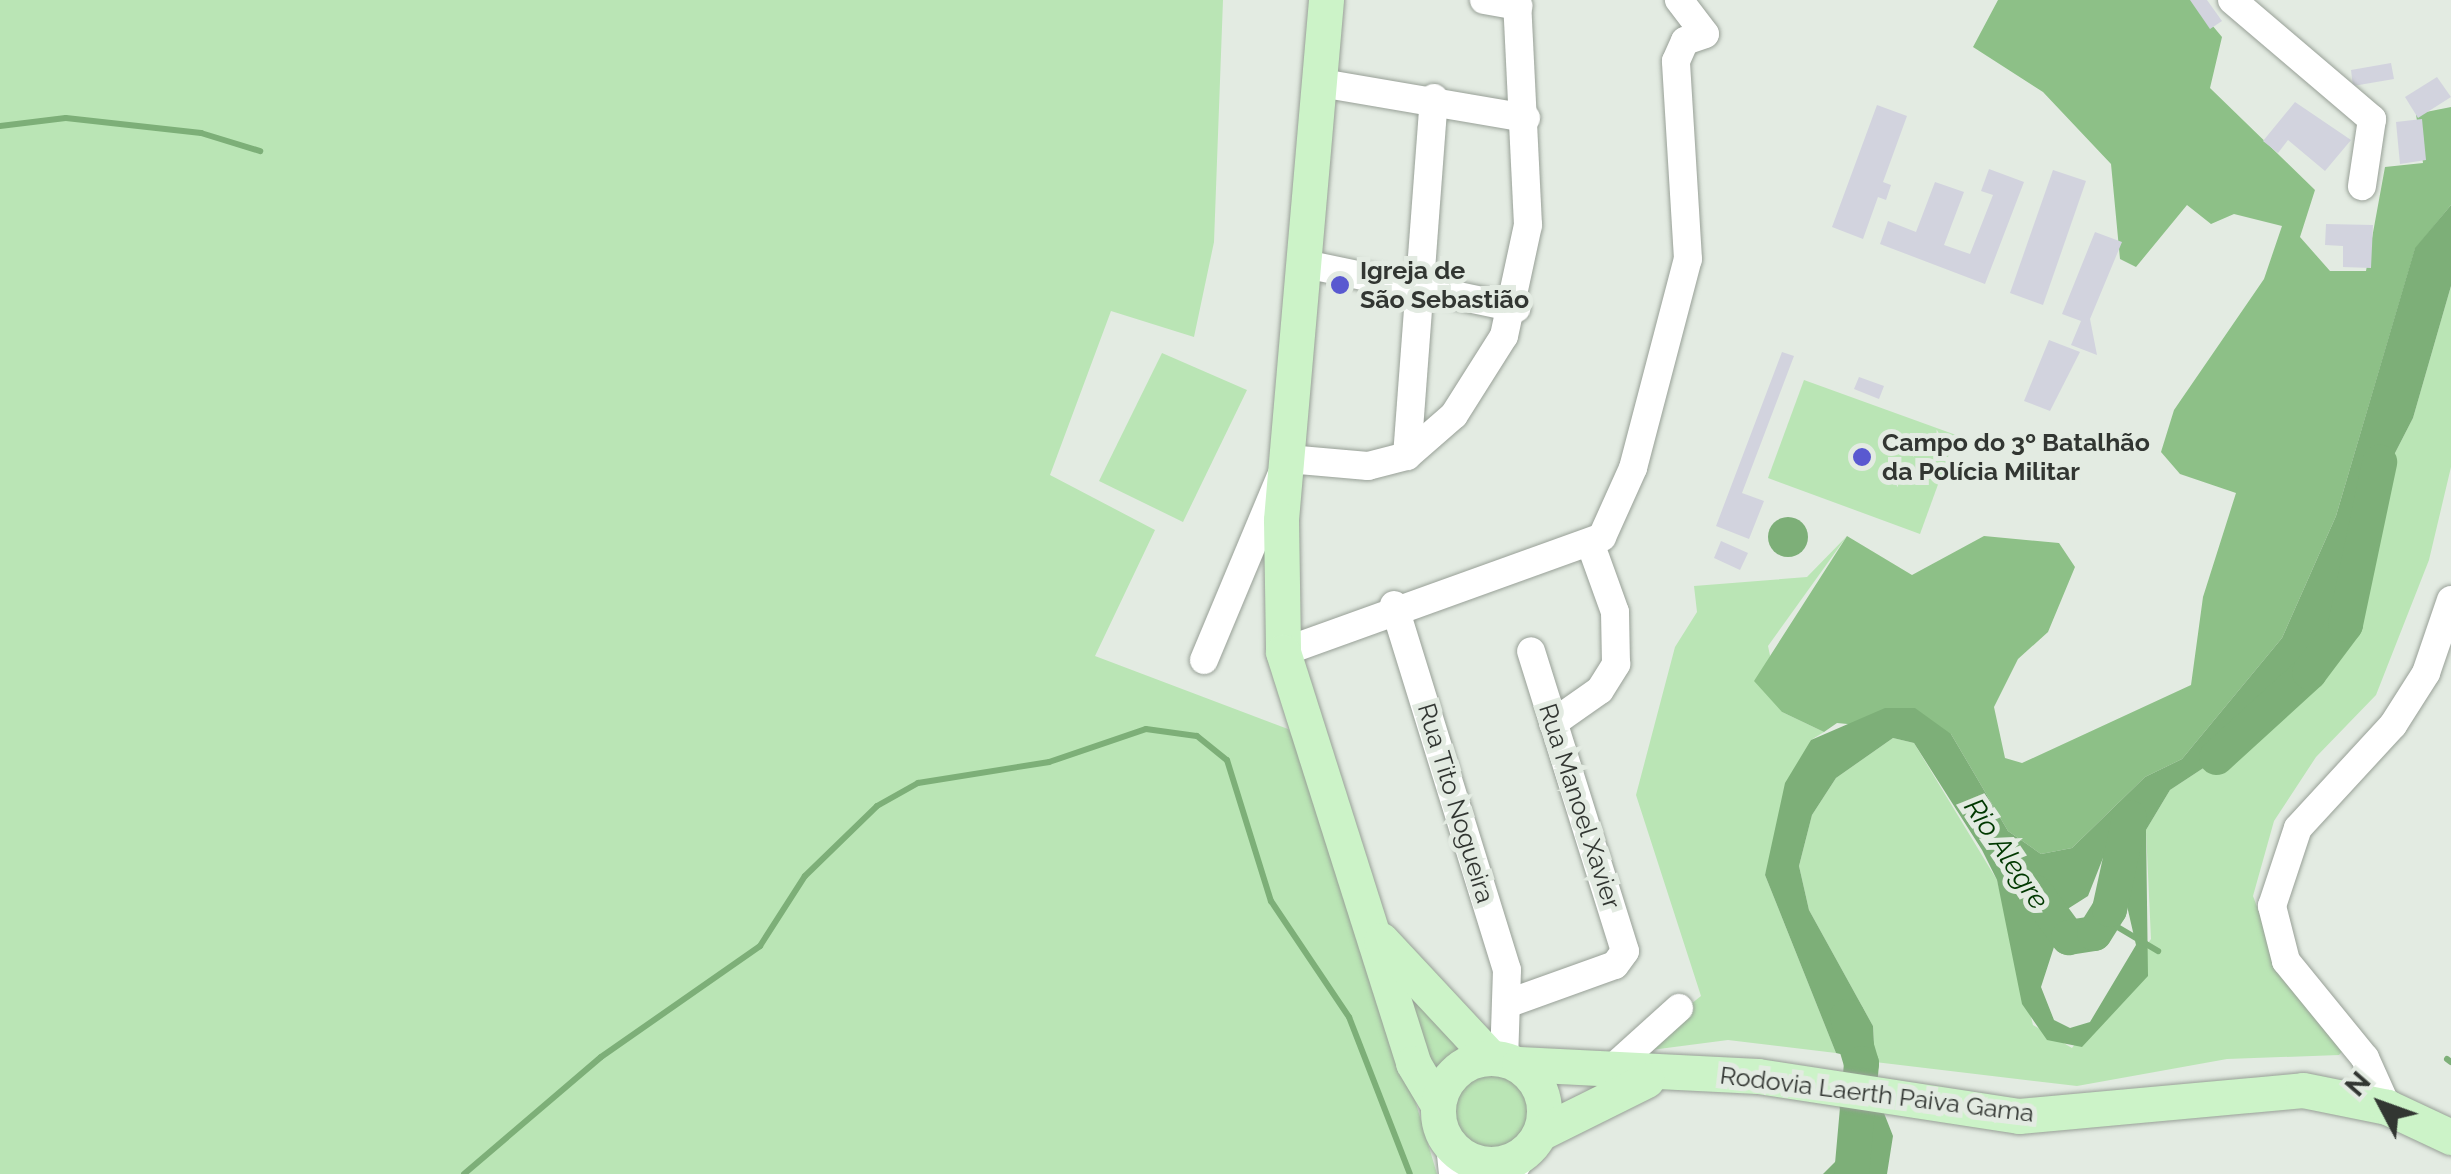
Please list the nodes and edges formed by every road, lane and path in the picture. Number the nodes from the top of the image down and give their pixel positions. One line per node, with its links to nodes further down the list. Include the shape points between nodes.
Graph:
1 (1326, 0): 6 (main road)
2 (1484, 0): 5 (street)
3 (1680, 0): 15 (street, via 1705,34 1685,40 1676,61 1688,258 1633,468)
4 (2232, 0): 9 (street, via 2372,119)
5 (1518, 3): 8 (street)
6 (1322, 83): 7 (street); 10 (main road)
7 (1434, 98): 8 (street); 11 (street)
8 (1526, 118): 12 (street, via 1528,225)
9 (2362, 186)
10 (1305, 264): 11 (street); 14 (main road)
11 (1421, 286): 12 (street); 13 (street)
12 (1516, 308): 13 (street, via 1481,381)
13 (1407, 456): 14 (street, via 1368,466)
14 (1288, 459): 18 (main road); 20 (street)
15 (1592, 548): 17 (street, via 1522,560); 21 (street, via 1615,612 1616,664 1600,690)
16 (2451, 600): 29 (street, via 2426,672 2393,725 2298,828 2272,906 2286,961 2365,1058)
17 (1394, 605): 18 (street); 23 (street, Rua Tito Nogueira)
18 (1283, 652): 22 (main road)
19 (1531, 652): 21 (street, Rua Manoel Xavier)
20 (1204, 660)
21 (1553, 723): 23 (street, Rua Manoel Xavier, via 1622,960)
22 (1376, 935): 25 (main road); 28 (main road, via 1413,1063)
23 (1512, 1002): 25 (street)
24 (1678, 1008): 26 (street)
25 (1504, 1060): 26 (main road, Rodovia Laerth Paiva Gama); 28 (main road, via 1452,1075); 31 (main road, via 1540,1090)
26 (1607, 1072): 27 (main road, Rodovia Laerth Paiva Gama)
27 (1652, 1078): 29 (main road, Rodovia Laerth Paiva Gama, via 1809,1082 2018,1116 2243,1089); 31 (main road, Rodovia Laerth Paiva Gama)
28 (1438, 1106): 32 (main road)
29 (2387, 1106): 30 (main road, Rodovia Laerth Paiva Gama)
30 (2451, 1137)
31 (1525, 1153): 32 (main road, via 1494,1164)
32 (1452, 1159)

